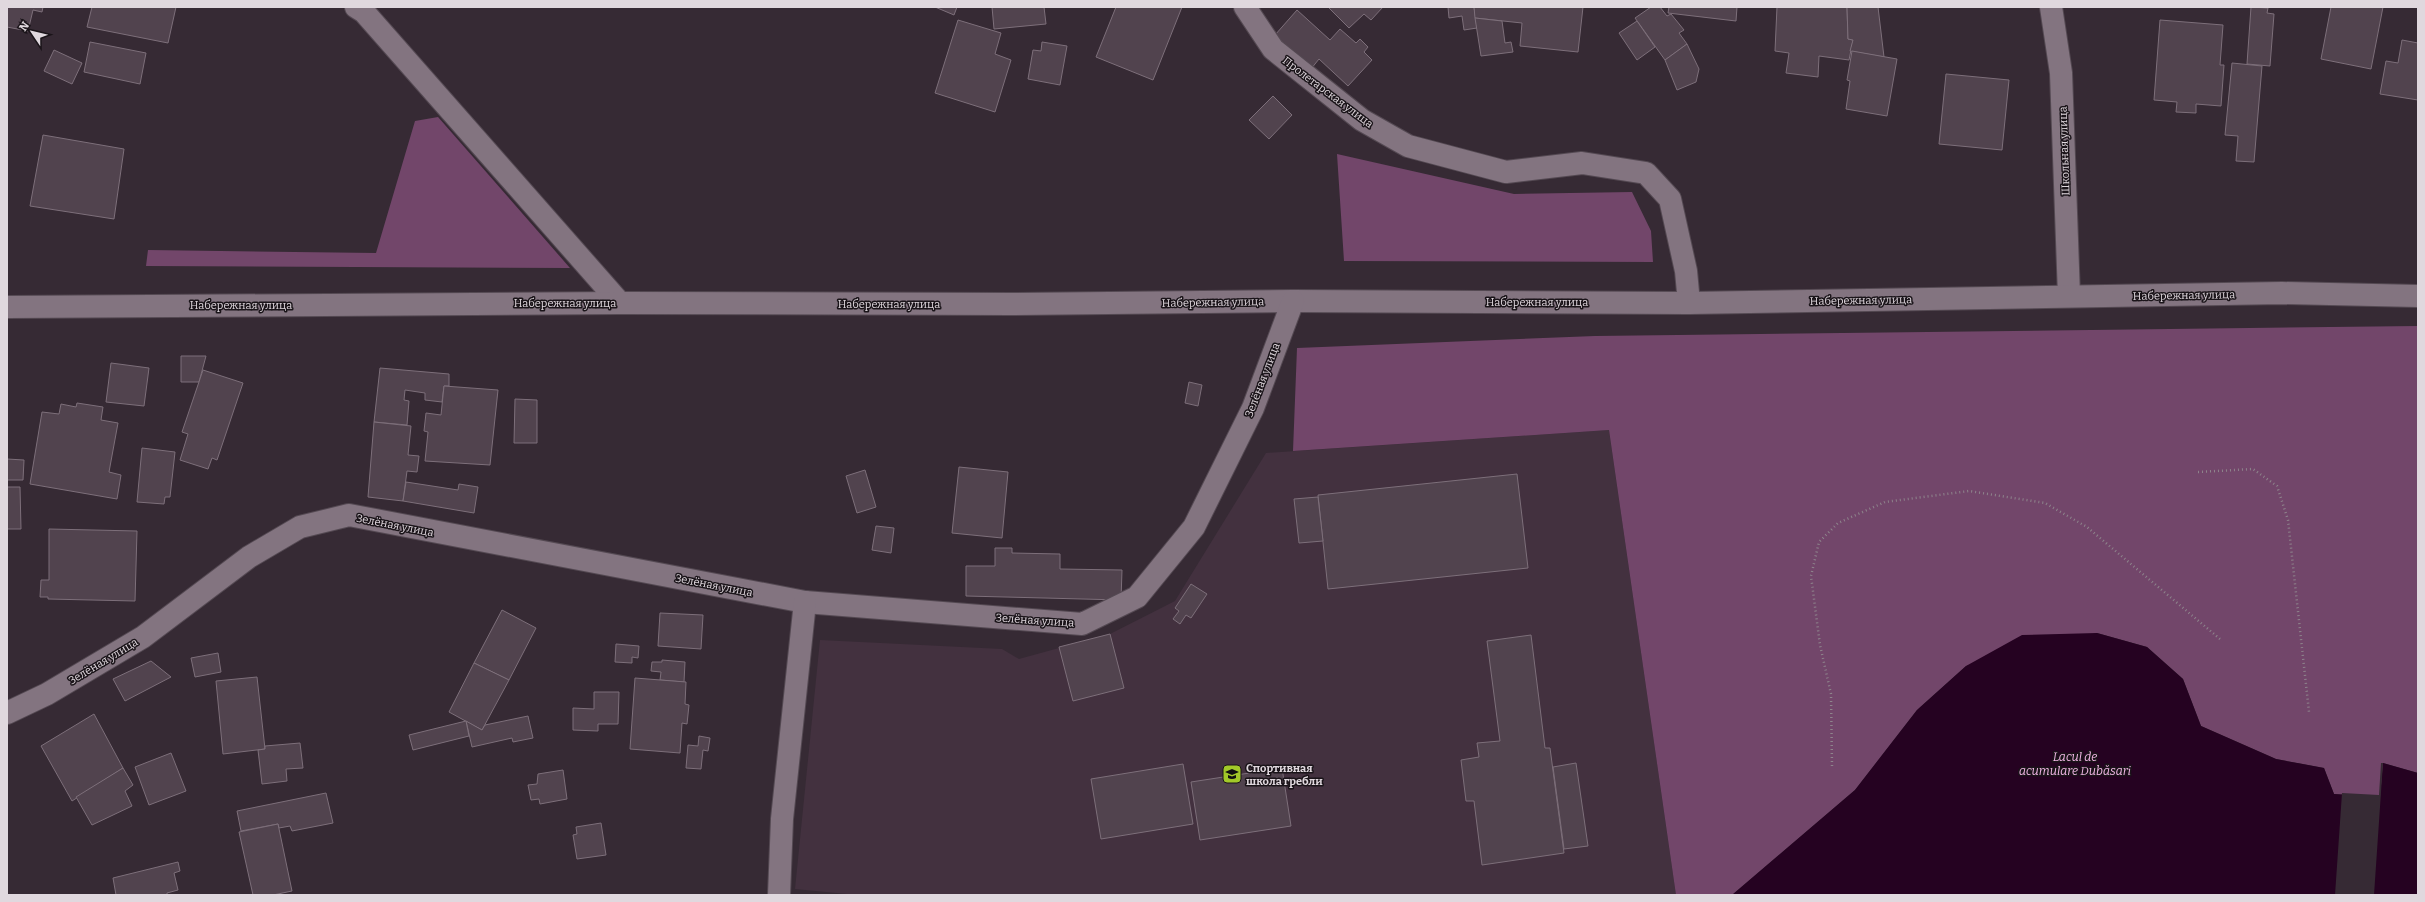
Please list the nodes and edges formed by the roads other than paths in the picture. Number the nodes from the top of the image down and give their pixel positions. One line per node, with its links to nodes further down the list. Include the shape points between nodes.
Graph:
1 (1245, 7): 8 (street, Пролетарская улица, via 1273,49 1362,120 1408,146 1506,172 1582,163 1646,174 1670,199 1686,271)
2 (2051, 7): 4 (street, Школьная улица, via 2061,73)
3 (363, 9): 7 (street)
4 (2069, 296): 5 (street, Набережная улица, via 2282,293); 8 (street, Набережная улица)
5 (2418, 296)
6 (1293, 301): 7 (street, Набережная улица, via 1014,304); 8 (street, Набережная улица); 10 (street, Зелёная улица, via 1253,408 1194,527 1137,597 1082,624)
7 (620, 303): 9 (street, Набережная улица)
8 (1689, 303)
9 (7, 307)
10 (805, 602): 11 (street, Зелёная улица, via 350,515 300,527 249,557 143,637 47,694); 12 (street, via 782,819)
11 (7, 713)
12 (779, 895)

